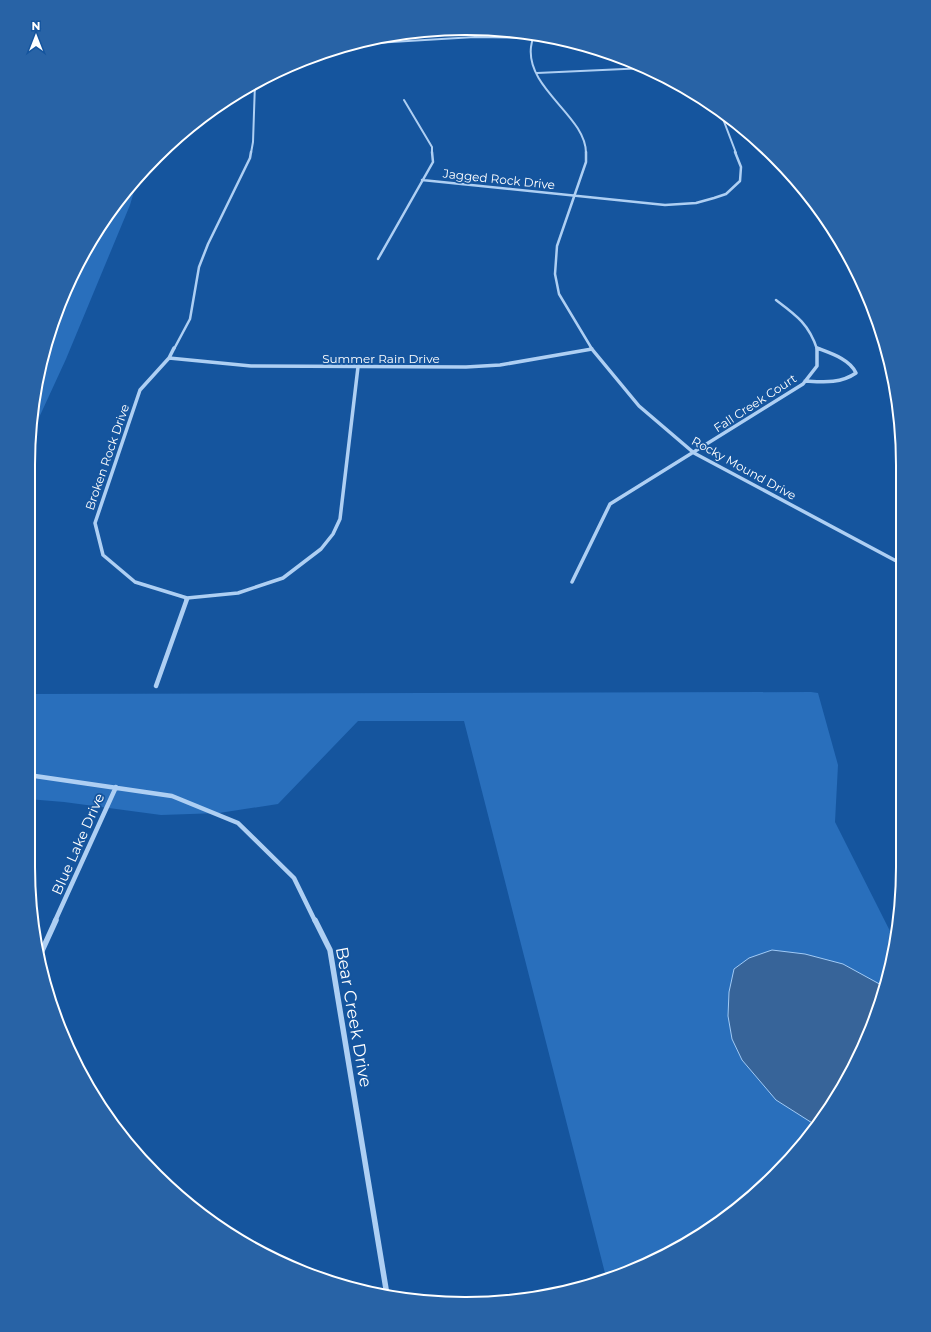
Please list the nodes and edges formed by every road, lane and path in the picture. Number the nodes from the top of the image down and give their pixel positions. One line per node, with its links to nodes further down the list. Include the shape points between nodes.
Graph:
1 (498, 36): 3 (street)
2 (532, 41): 5 (street, Rocky Mound Drive, via 530,56)
3 (390, 42)
4 (630, 68): 5 (street)
5 (537, 73): 10 (street, Rocky Mound Drive, via 546,89 578,129 586,147 586,162)
6 (255, 90): 15 (street, Broken Rock Drive, via 250,158 208,244 199,267 190,320)
7 (404, 100): 9 (street, via 432,147 433,162)
8 (724, 121): 10 (street, Jagged Rock Drive, via 741,167 740,181 726,194 696,203 664,205)
9 (422, 180): 10 (street, Jagged Rock Drive); 11 (street)
10 (574, 195): 14 (street, Rocky Mound Drive, via 557,246 555,274 559,294)
11 (378, 259)
12 (776, 300): 13 (street, via 800,318)
13 (817, 348): 17 (street, Fall Creek Court, via 817,366); 17 (street, Fall Creek Court, via 853,366 856,374 842,381)
14 (592, 349): 16 (street, Summer Rain Drive, via 500,366); 18 (street, Rocky Mound Drive, via 639,406)
15 (169, 358): 16 (street, Summer Rain Drive, via 251,366); 21 (street, Broken Rock Drive, via 140,390 95,524 103,555 135,582)
16 (358, 367): 21 (street, Broken Rock Drive, via 340,519 321,550 283,578 238,592)
17 (805, 381): 18 (street, Fall Creek Court)
18 (694, 453): 19 (street, Rocky Mound Drive); 20 (street, Fall Creek Court, via 610,504)
19 (896, 561)
20 (572, 582)
21 (187, 598): 22 (street)
22 (156, 686)
23 (35, 776): 24 (street, Bear Creek Drive)
24 (116, 787): 25 (street, Blue Lake Drive); 26 (street, Bear Creek Drive, via 172,796 238,823 294,878 330,950)
25 (43, 949)
26 (386, 1290)

